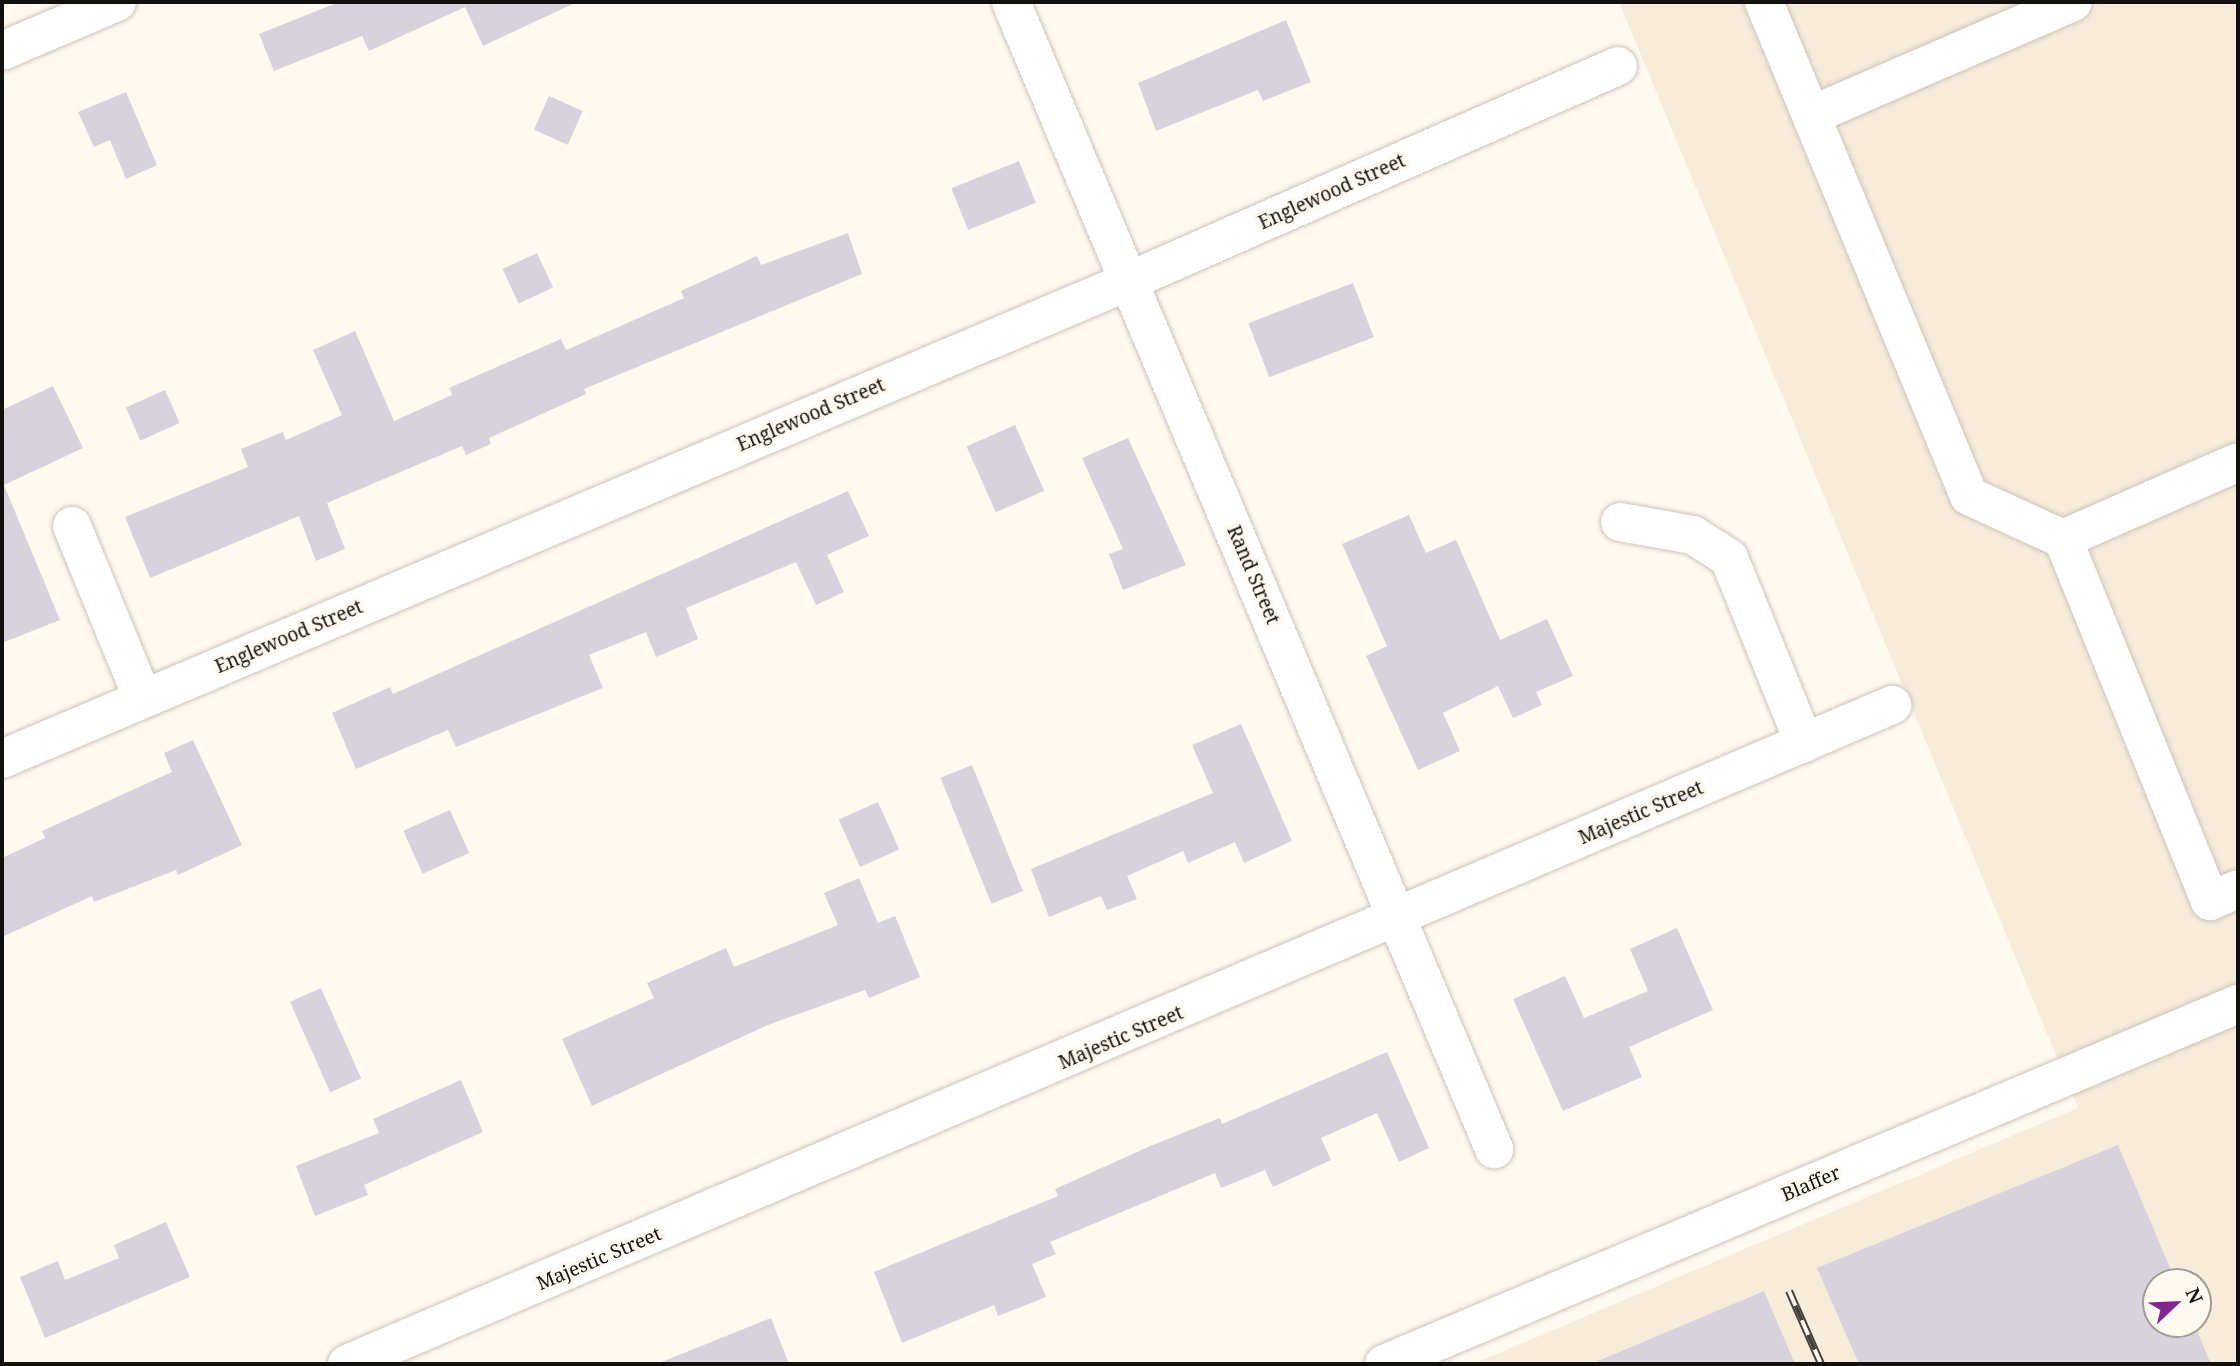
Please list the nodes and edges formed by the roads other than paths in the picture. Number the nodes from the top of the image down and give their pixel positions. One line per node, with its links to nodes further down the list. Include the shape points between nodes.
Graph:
1 (117, 2): 5 (street)
2 (1011, 2): 8 (street, Rand Street)
3 (1764, 2): 7 (street)
4 (2073, 2): 7 (street)
5 (2, 51)
6 (1618, 66): 8 (street, Englewood Street)
7 (1812, 115): 12 (street, via 1969,496)
8 (1129, 281): 13 (street, Englewood Street); 18 (street, Rand Street)
9 (2238, 462): 12 (street)
10 (1620, 523): 15 (street, via 1693,535 1729,558)
11 (72, 526): 13 (street)
12 (2063, 540): 17 (street, via 2210,901)
13 (143, 699): 16 (street, Englewood Street)
14 (1892, 705): 15 (street, Majestic Street)
15 (1804, 743): 18 (street, Majestic Street)
16 (2, 760)
17 (2238, 889)
18 (1397, 919): 20 (street, Rand Street); 21 (street, Majestic Street)
19 (2238, 1004): 22 (street, Blaffer)
20 (1494, 1149)
21 (347, 1364)
22 (1384, 1364)

